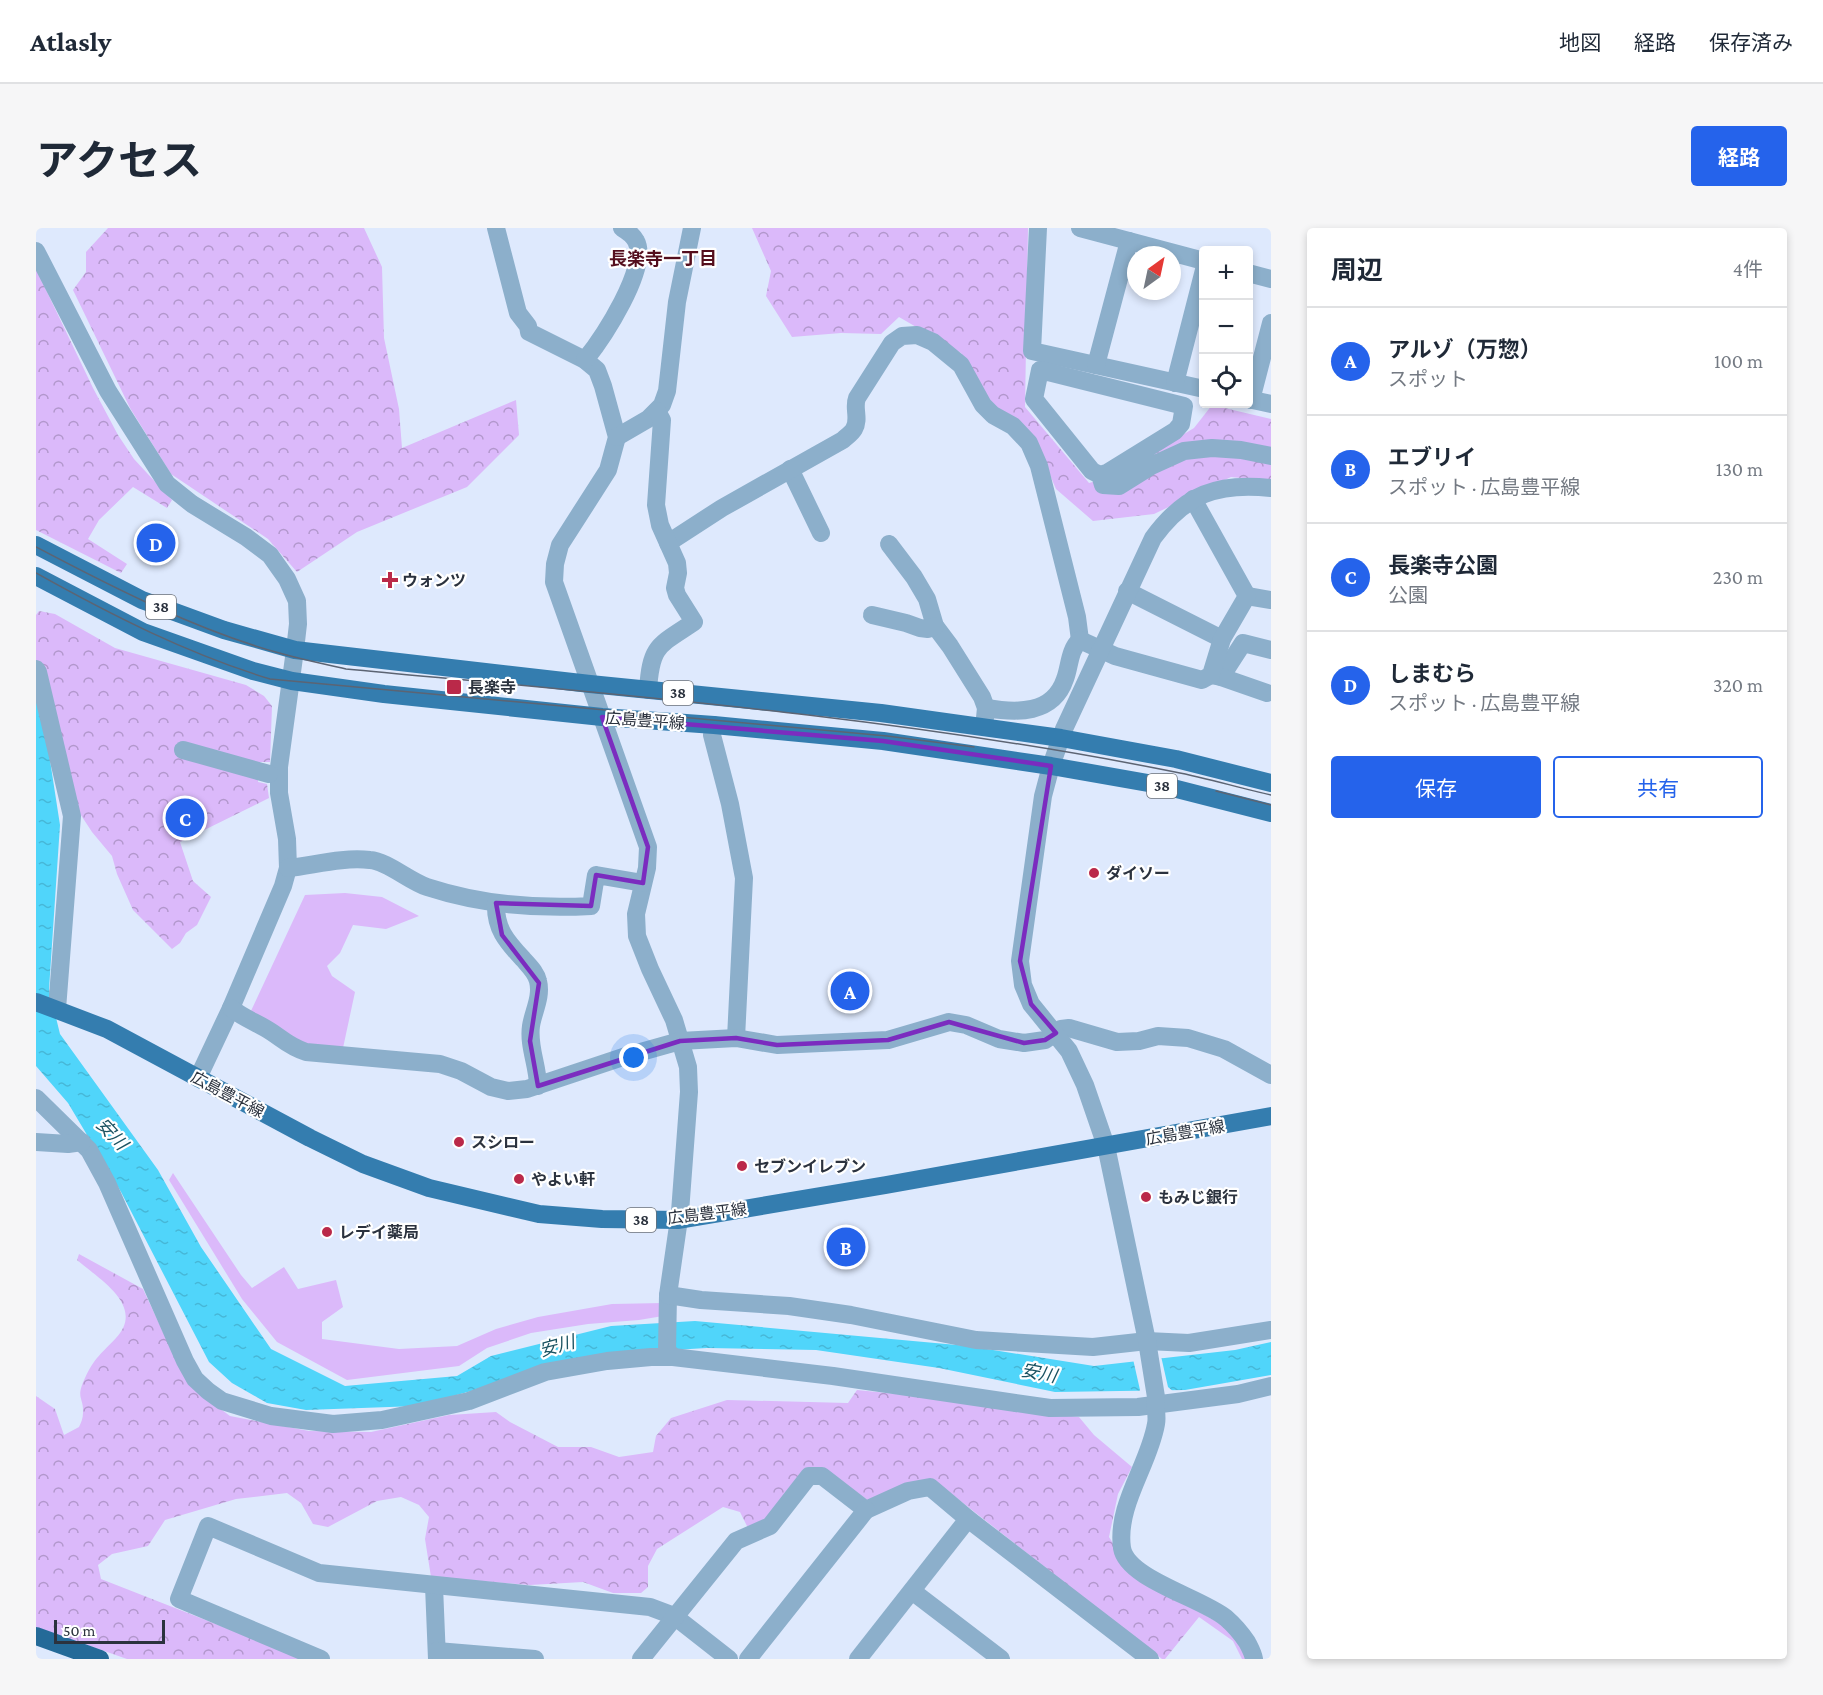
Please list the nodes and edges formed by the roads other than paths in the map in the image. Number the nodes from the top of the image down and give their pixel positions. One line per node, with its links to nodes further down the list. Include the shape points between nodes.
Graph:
1 (496, 228): 13 (street, via 518,313 529,332)
2 (622, 228): 13 (street, via 636,240 636,269 620,310)
3 (692, 228): 20 (street, via 677,302 667,391)
4 (1038, 228): 14 (street, via 1032,351)
5 (1080, 228): 6 (street)
6 (1129, 241): 8 (street); 14 (street)
7 (36, 251): 40 (street, via 108,392 166,484 270,555 287,579 297,601)
8 (1199, 260)
9 (1253, 274): 10 (street)
10 (1271, 279)
11 (1199, 286): 15 (street)
12 (1271, 323): 17 (street)
13 (585, 360): 21 (street, via 597,370)
14 (1096, 365): 15 (street)
15 (1175, 383): 16 (street)
16 (1199, 388)
17 (1253, 388)
18 (1253, 400): 19 (street)
19 (1271, 404)
20 (657, 411): 21 (street); 28 (street, via 662,420 656,505)
21 (617, 437): 45 (street, via 608,470 560,545 555,564 554,582)
22 (1271, 456): 24 (street, via 1241,450 1193,450 1151,466 1119,486 1103,485)
23 (790, 469): 27 (street); 28 (street); 38 (street, via 843,440 855,428 856,398 892,343 910,334 933,342 961,365 983,405 1029,443 1039,466)
24 (1100, 475): 24 (street, via 1092,471 1034,399 1040,370 1184,406 1181,424 1175,431)
25 (1271, 488): 26 (street, via 1225,487)
26 (1193, 499): 32 (street, via 1168,517); 33 (street)
27 (821, 533)
28 (668, 543): 46 (street, via 677,563 677,595 694,622 660,645 650,662)
29 (36, 544): 40 (main road, 広島豊平線 / 38, via 142,600 224,630)
30 (889, 544): 36 (street, via 927,599)
31 (38, 581): 44 (main road, 広島豊平線 / 38, via 143,632)
32 (1127, 591): 37 (street); 39 (street)
33 (1247, 596): 34 (street); 37 (street)
34 (1271, 600)
35 (872, 615): 36 (street, via 920,628)
36 (935, 626): 48 (street)
37 (1222, 639): 43 (street)
38 (1080, 640): 39 (street); 48 (street, via 1070,658 1065,681 1053,700 1030,711)
39 (1101, 649): 43 (street, via 1202,680); 52 (street)
40 (295, 650): 44 (street); 45 (main road, 広島豊平線 / 38)
41 (1271, 651): 43 (street, via 1243,643)
42 (36, 669): 63 (street, via 72,816)
43 (1216, 676): 47 (street)
44 (292, 681): 49 (main road, 広島豊平線 / 38); 58 (street, via 279,766)
45 (590, 684): 46 (main road, 広島豊平線 / 38); 49 (street)
46 (648, 690): 51 (main road, 広島豊平線 / 38, via 881,712)
47 (1267, 693)
48 (986, 708): 51 (street)
49 (602, 717): 50 (main road, 広島豊平線 / 38); 59 (street, via 648,847)
50 (714, 725): 54 (main road, 広島豊平線 / 38, via 883,741); 65 (street, via 712,735 744,878)
51 (985, 727): 52 (main road, 広島豊平線 / 38)
52 (1061, 738): 54 (street); 56 (main road, 広島豊平線 / 38, via 1176,759)
53 (183, 750): 55 (street)
54 (1051, 766): 57 (main road, 広島豊平線 / 38, via 1165,786); 64 (street, via 1043,796 1020,961 1023,985 1031,1004)
55 (269, 774)
56 (1271, 783)
57 (1271, 813)
58 (288, 868): 60 (street, via 372,860 412,882); 62 (street)
59 (643, 883): 60 (street, via 596,875 591,906); 66 (street, via 636,914 637,936)
60 (496, 903): 69 (street, via 495,918 502,935 534,970 539,983 530,1041)
61 (36, 1002): 63 (main road, 広島豊平線 / 38)
62 (231, 1008): 68 (street); 69 (street, via 290,1047 306,1052 440,1064 508,1091)
63 (57, 1009): 68 (main road, 広島豊平線 / 38, via 107,1029)
64 (1056, 1033): 65 (street, via 1045,1040 1024,1043 949,1022 888,1040 777,1045); 67 (street, via 1069,1028 1117,1042 1158,1036 1188,1038 1224,1049); 74 (street, via 1085,1085)
65 (736, 1038): 66 (street)
66 (680, 1041): 69 (street); 75 (street, via 688,1068 689,1092)
67 (1271, 1075)
68 (198, 1078): 75 (main road, 広島豊平線 / 38, via 363,1164 429,1188 539,1214)
69 (538, 1086)
70 (36, 1098): 73 (street)
71 (1271, 1116): 74 (main road, 広島豊平線 / 38)
72 (36, 1142): 73 (street)
73 (82, 1142): 79 (street, via 107,1183 185,1361 195,1379 222,1401 271,1416 333,1424 382,1420 469,1401 545,1372)
74 (1106, 1146): 75 (main road, 広島豊平線 / 38); 78 (street)
75 (679, 1220): 76 (street)
76 (668, 1298): 78 (street, via 820,1310 976,1340 1093,1347); 79 (street)
77 (1271, 1330): 78 (street, via 1189,1343)
78 (1147, 1343): 81 (street)
79 (670, 1354): 81 (street, via 1050,1408 1106,1408)
80 (1271, 1386): 81 (street, via 1238,1394)
81 (1155, 1401): 89 (street, via 1157,1422 1130,1493 1122,1549 1133,1567 1225,1617)
82 (866, 1510): 83 (street, via 908,1491 930,1487); 86 (street, via 822,1476 809,1476 770,1526 736,1541); 96 (street)
83 (968, 1519): 85 (street); 98 (street)
84 (434, 1586): 86 (street, via 650,1607); 88 (street); 92 (street, via 319,1573 208,1526 179,1599)
85 (912, 1591): 90 (street); 97 (street)
86 (674, 1616): 94 (street); 95 (street)
87 (36, 1636): 91 (highway)
88 (437, 1655): 93 (street)
89 (1260, 1656)
90 (861, 1658)
91 (100, 1659)
92 (321, 1659)
93 (535, 1659)
94 (641, 1659)
95 (729, 1659)
96 (748, 1659)
97 (1001, 1659)
98 (1150, 1659)

